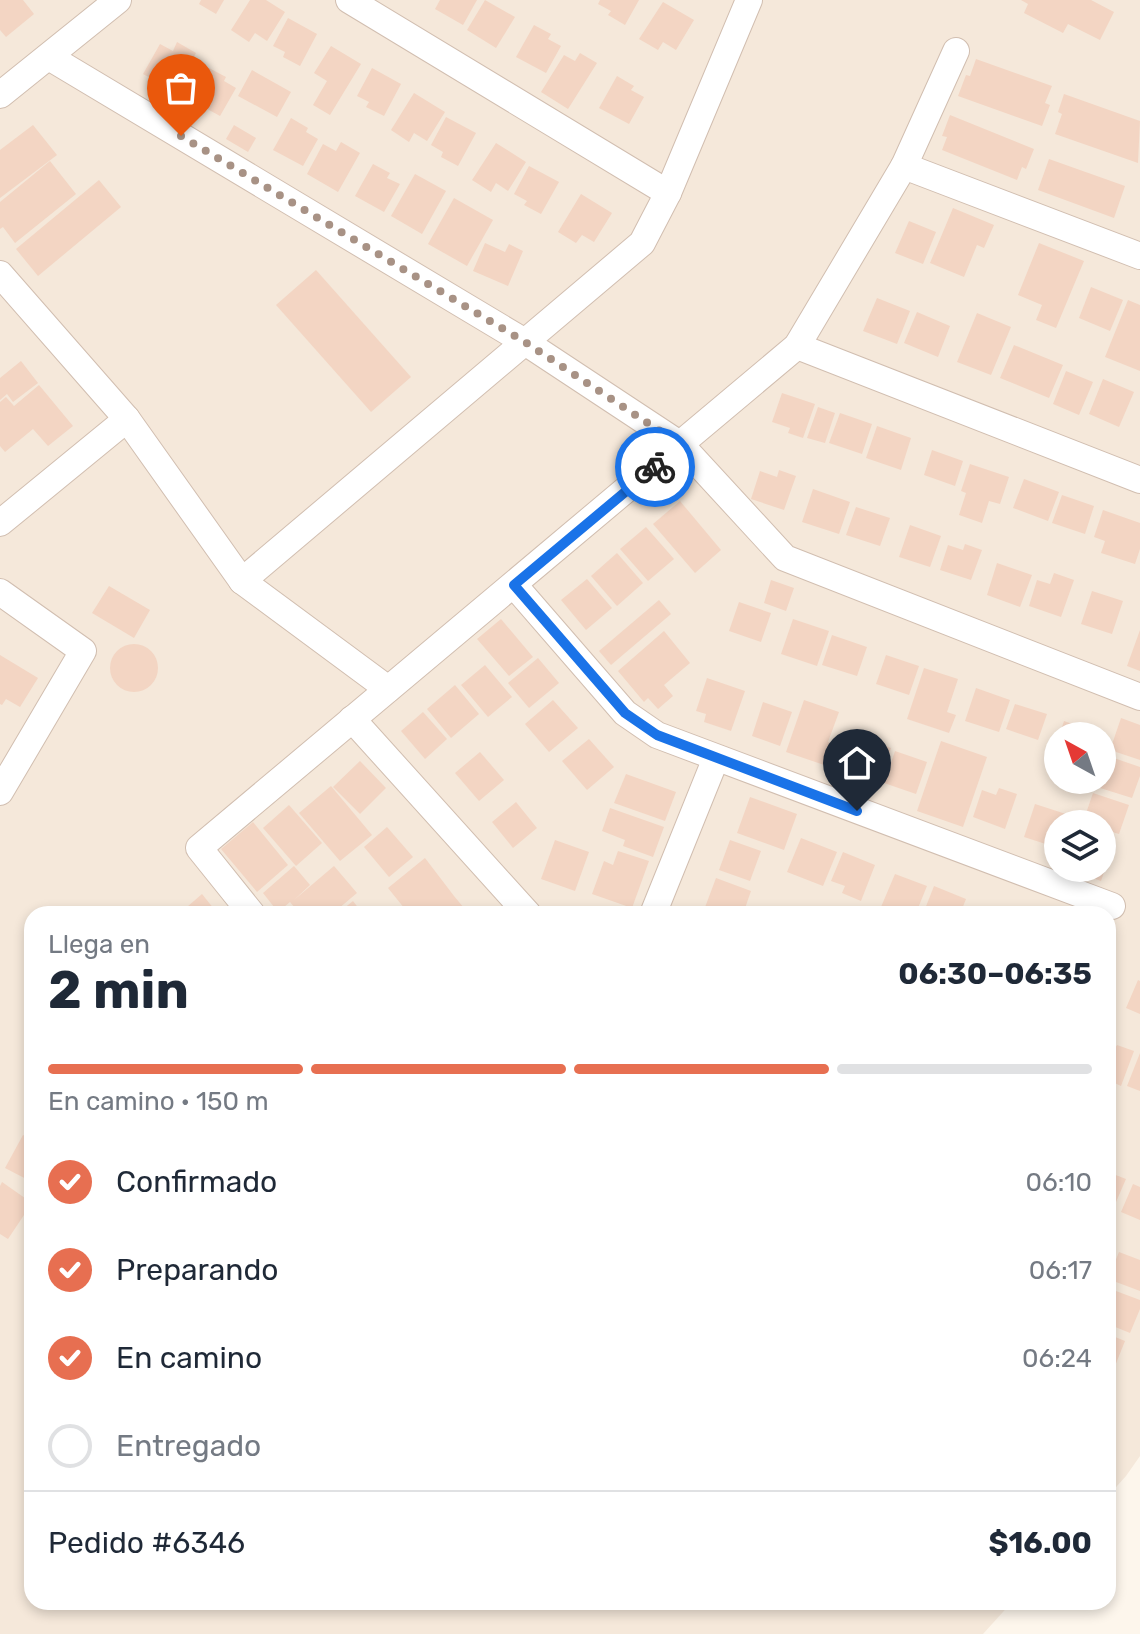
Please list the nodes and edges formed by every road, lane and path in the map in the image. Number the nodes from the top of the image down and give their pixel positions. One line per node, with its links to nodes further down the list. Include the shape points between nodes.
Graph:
1 (118, 0): 5 (street)
2 (349, 0): 8 (street)
3 (749, 0): 8 (street)
4 (956, 51): 7 (street)
5 (49, 57): 6 (street); 11 (street)
6 (0, 95)
7 (904, 166): 9 (street); 12 (street)
8 (668, 193): 11 (street, via 642,243)
9 (1140, 256)
10 (0, 274): 13 (street)
11 (525, 342): 14 (street); 17 (street)
12 (797, 346): 14 (street); 15 (street)
13 (127, 419): 16 (street); 17 (street)
14 (681, 445): 18 (street); 21 (street, via 785,558)
15 (1140, 480)
16 (0, 523)
17 (242, 581): 20 (street)
18 (514, 585): 20 (street); 23 (street, via 625,713 657,735)
19 (0, 592): 24 (street, via 83,651)
20 (388, 689): 22 (street)
21 (1140, 697)
22 (352, 719): 25 (street, via 199,848); 26 (street)
23 (716, 758): 27 (street); 28 (street)
24 (0, 792)
25 (246, 906)
26 (521, 906)
27 (656, 906)
28 (1112, 906)

